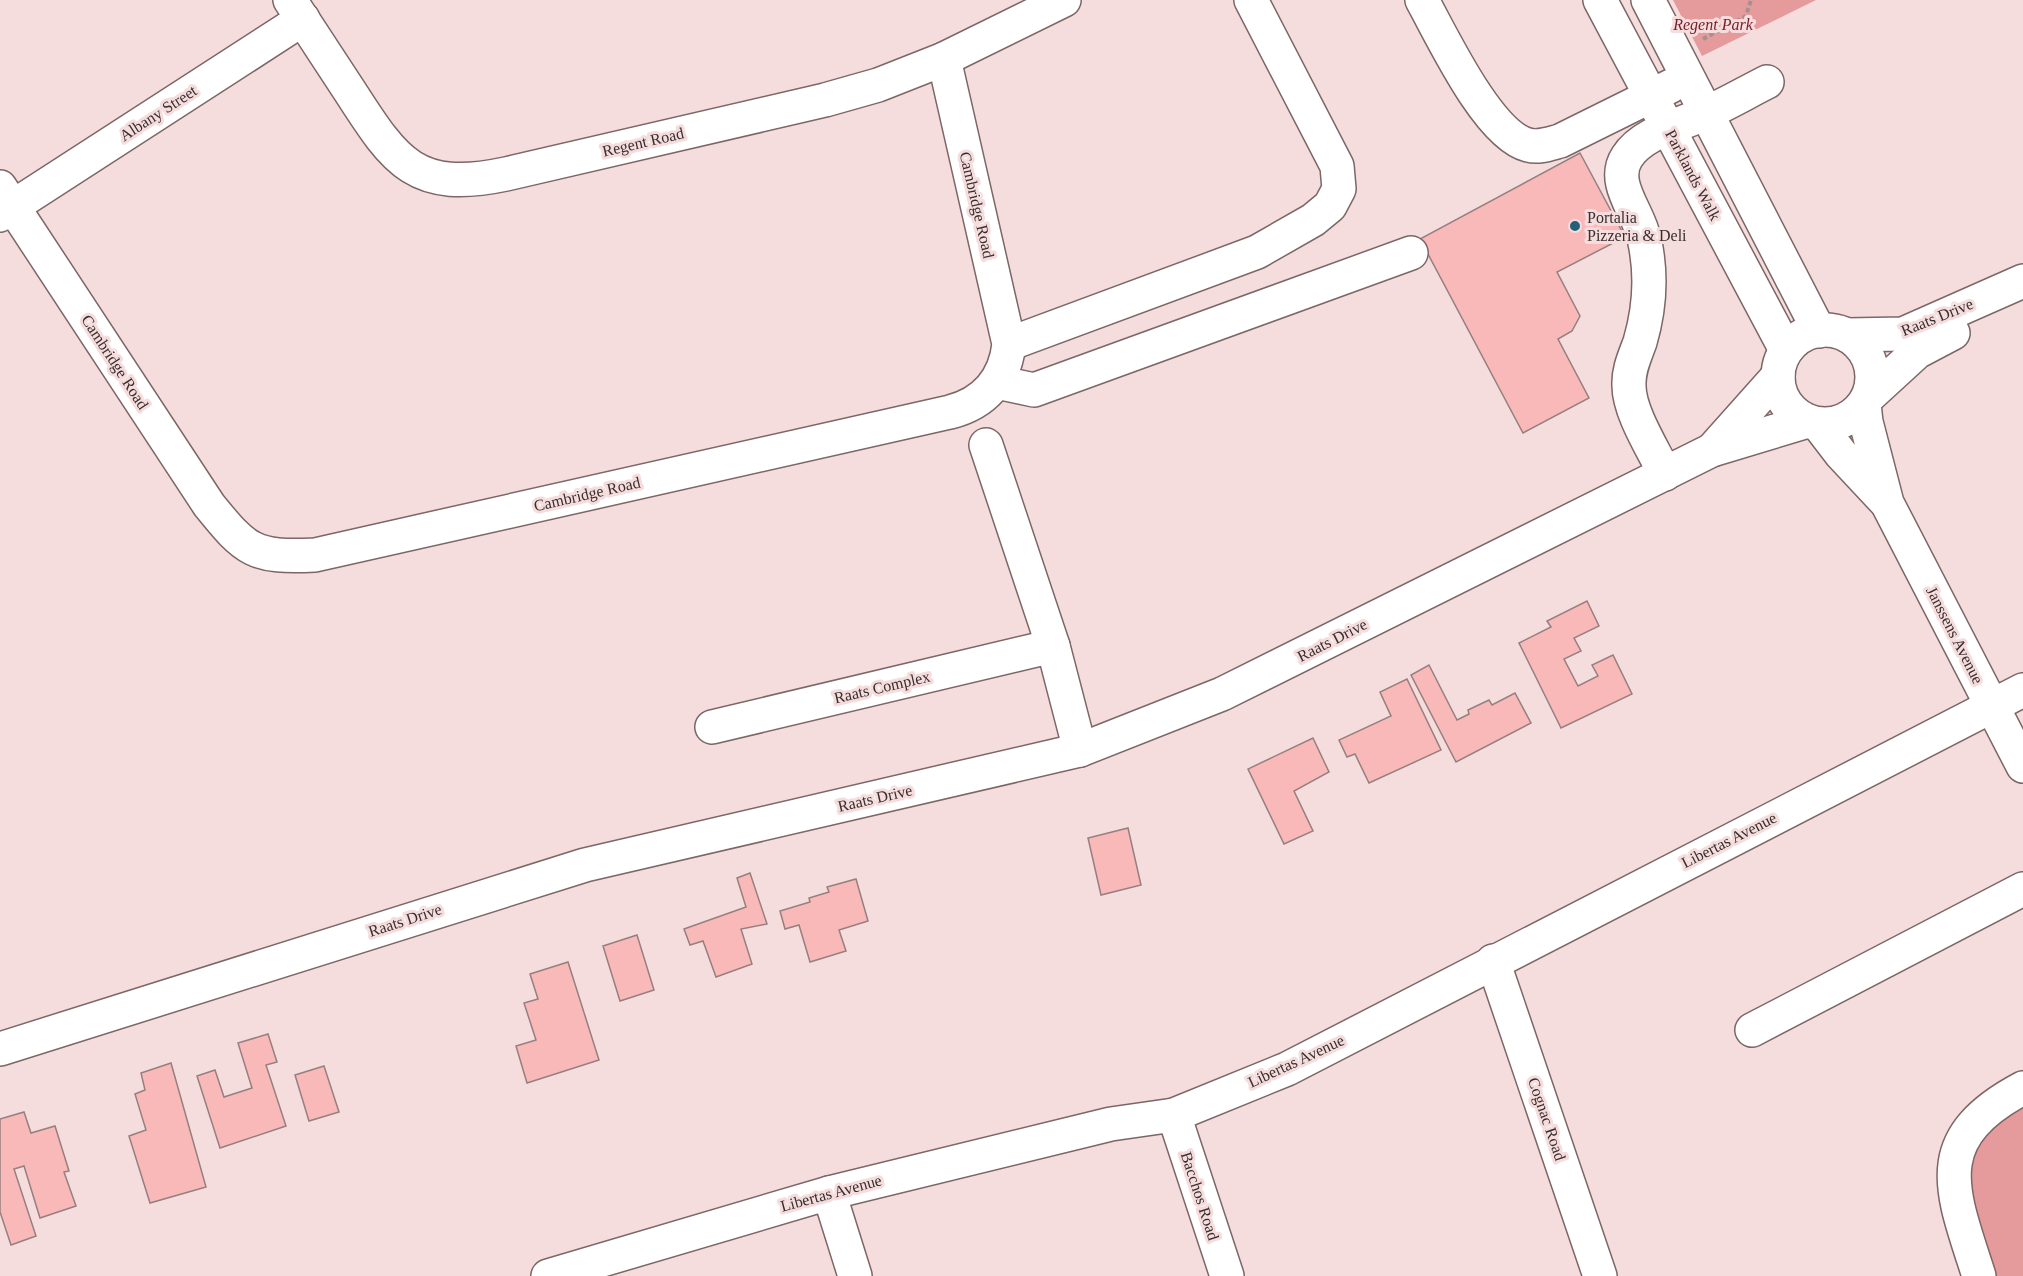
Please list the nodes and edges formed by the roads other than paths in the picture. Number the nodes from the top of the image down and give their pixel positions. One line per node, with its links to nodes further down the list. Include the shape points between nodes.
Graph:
1 (1064, 0): 7 (street, Regent Road)
2 (1251, 0): 18 (street, via 1336,166 1339,189 1330,206 1257,252)
3 (1422, 0): 10 (street, via 1493,119 1512,138 1528,145 1560,141)
4 (1600, 0): 10 (street, Parklands Walk)
5 (1648, 0): 8 (street)
6 (297, 10): 7 (street, Regent Road, via 391,152 423,174 443,180 464,181 517,172 825,100 878,85); 13 (street, Albany Street)
7 (944, 59): 18 (street, Cambridge Road)
8 (1689, 77): 10 (street); 11 (street)
9 (1767, 82): 11 (street)
10 (1651, 95): 12 (street, Parklands Walk)
11 (1707, 113): 12 (street); 17 (street)
12 (1669, 129): 19 (street, Parklands Walk); 25 (street, via 1629,154 1622,174 1644,237 1650,281 1648,308 1629,386 1633,406)
13 (4, 203): 20 (street, Cambridge Road, via 209,504 248,547 278,557 315,555 957,410 977,402)
14 (1411, 253): 20 (street, via 1034,390)
15 (2023, 280): 17 (street, Raats Drive, via 1903,334)
16 (2023, 295): 21 (street, Raats Drive, via 1917,352)
17 (1833, 333): 19 (street, via 1795,341); 21 (street, via 1864,350 1870,361 1872,373)
18 (1009, 344): 20 (street, Cambridge Road, via 1004,370)
19 (1782, 363): 22 (street, via 1779,390 1795,414); 24 (street, Raats Drive)
20 (997, 382)
21 (1866, 400): 22 (street, via 1845,420); 26 (street, Janssens Avenue, via 1866,422)
22 (1813, 423): 24 (street, Raats Drive); 26 (street, Janssens Avenue)
23 (986, 445): 27 (street)
24 (1712, 450): 25 (street, Raats Drive)
25 (1665, 474): 31 (street, Raats Drive, via 1222,694)
26 (1887, 503): 29 (street, Janssens Avenue)
27 (1053, 646): 30 (street, Raats Complex); 31 (street)
28 (2023, 690): 29 (street, Libertas Avenue)
29 (1991, 706): 32 (street, Janssens Avenue); 34 (street, Libertas Avenue)
30 (712, 727)
31 (1080, 750): 36 (street, Raats Drive, via 585,865)
32 (2023, 766)
33 (2023, 889): 35 (street)
34 (1493, 961): 38 (street, Libertas Avenue, via 1287,1069); 43 (street, Cognac Road)
35 (1752, 1030)
36 (0, 1049)
37 (2023, 1088): 44 (street, via 1994,1103 1960,1142 1954,1169 1956,1206)
38 (1174, 1116): 39 (street, Libertas Avenue, via 1111,1124); 42 (street, Bacchos Road)
39 (829, 1193): 40 (street, Libertas Avenue); 41 (street)
40 (548, 1276)
41 (855, 1276)
42 (1227, 1276)
43 (1600, 1276)
44 (1979, 1276)

